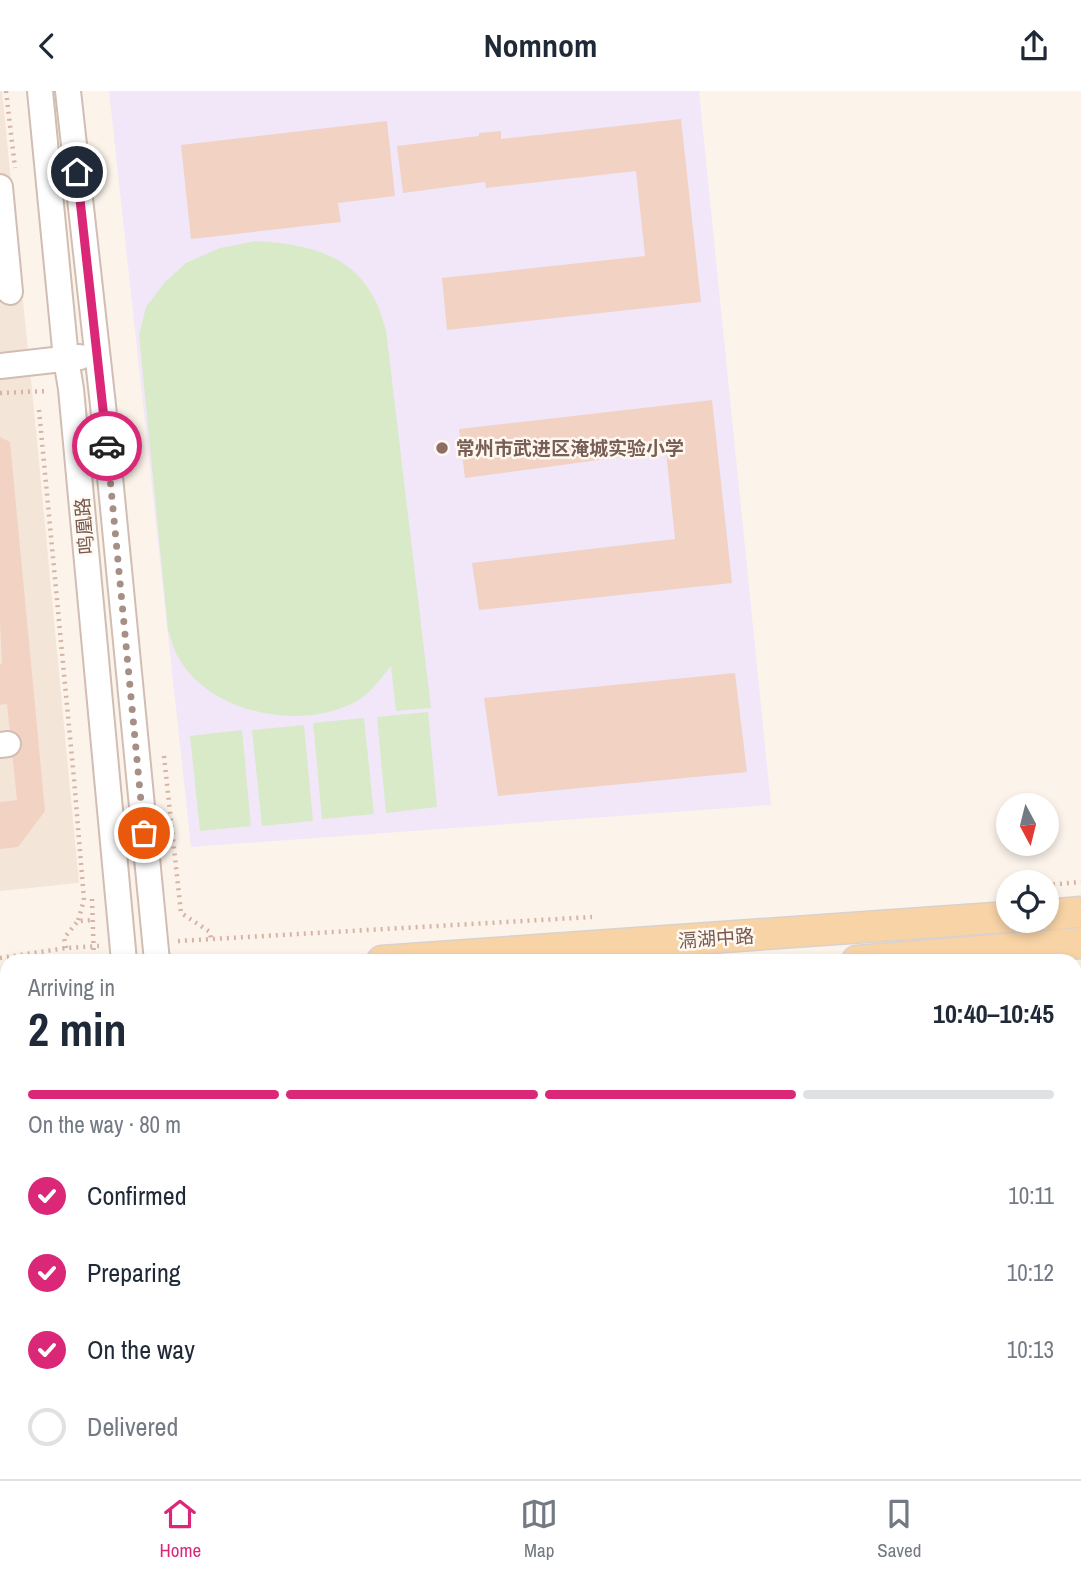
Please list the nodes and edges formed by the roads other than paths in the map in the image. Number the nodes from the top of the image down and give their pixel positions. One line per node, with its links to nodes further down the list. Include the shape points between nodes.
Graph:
1 (40, 91): 6 (street, 鸣凰路)
2 (68, 91): 5 (street, 鸣凰路)
3 (0, 187): 4 (street)
4 (10, 292)
5 (97, 354): 6 (street); 13 (street, 鸣凰路)
6 (66, 359): 7 (street); 12 (street, 鸣凰路)
7 (0, 366)
8 (1081, 912): 9 (main road)
9 (1059, 914)
10 (996, 918): 14 (main road, 滆湖中路)
11 (1081, 943): 15 (main road)
12 (123, 954)
13 (156, 954)
14 (482, 954)
15 (944, 954)

